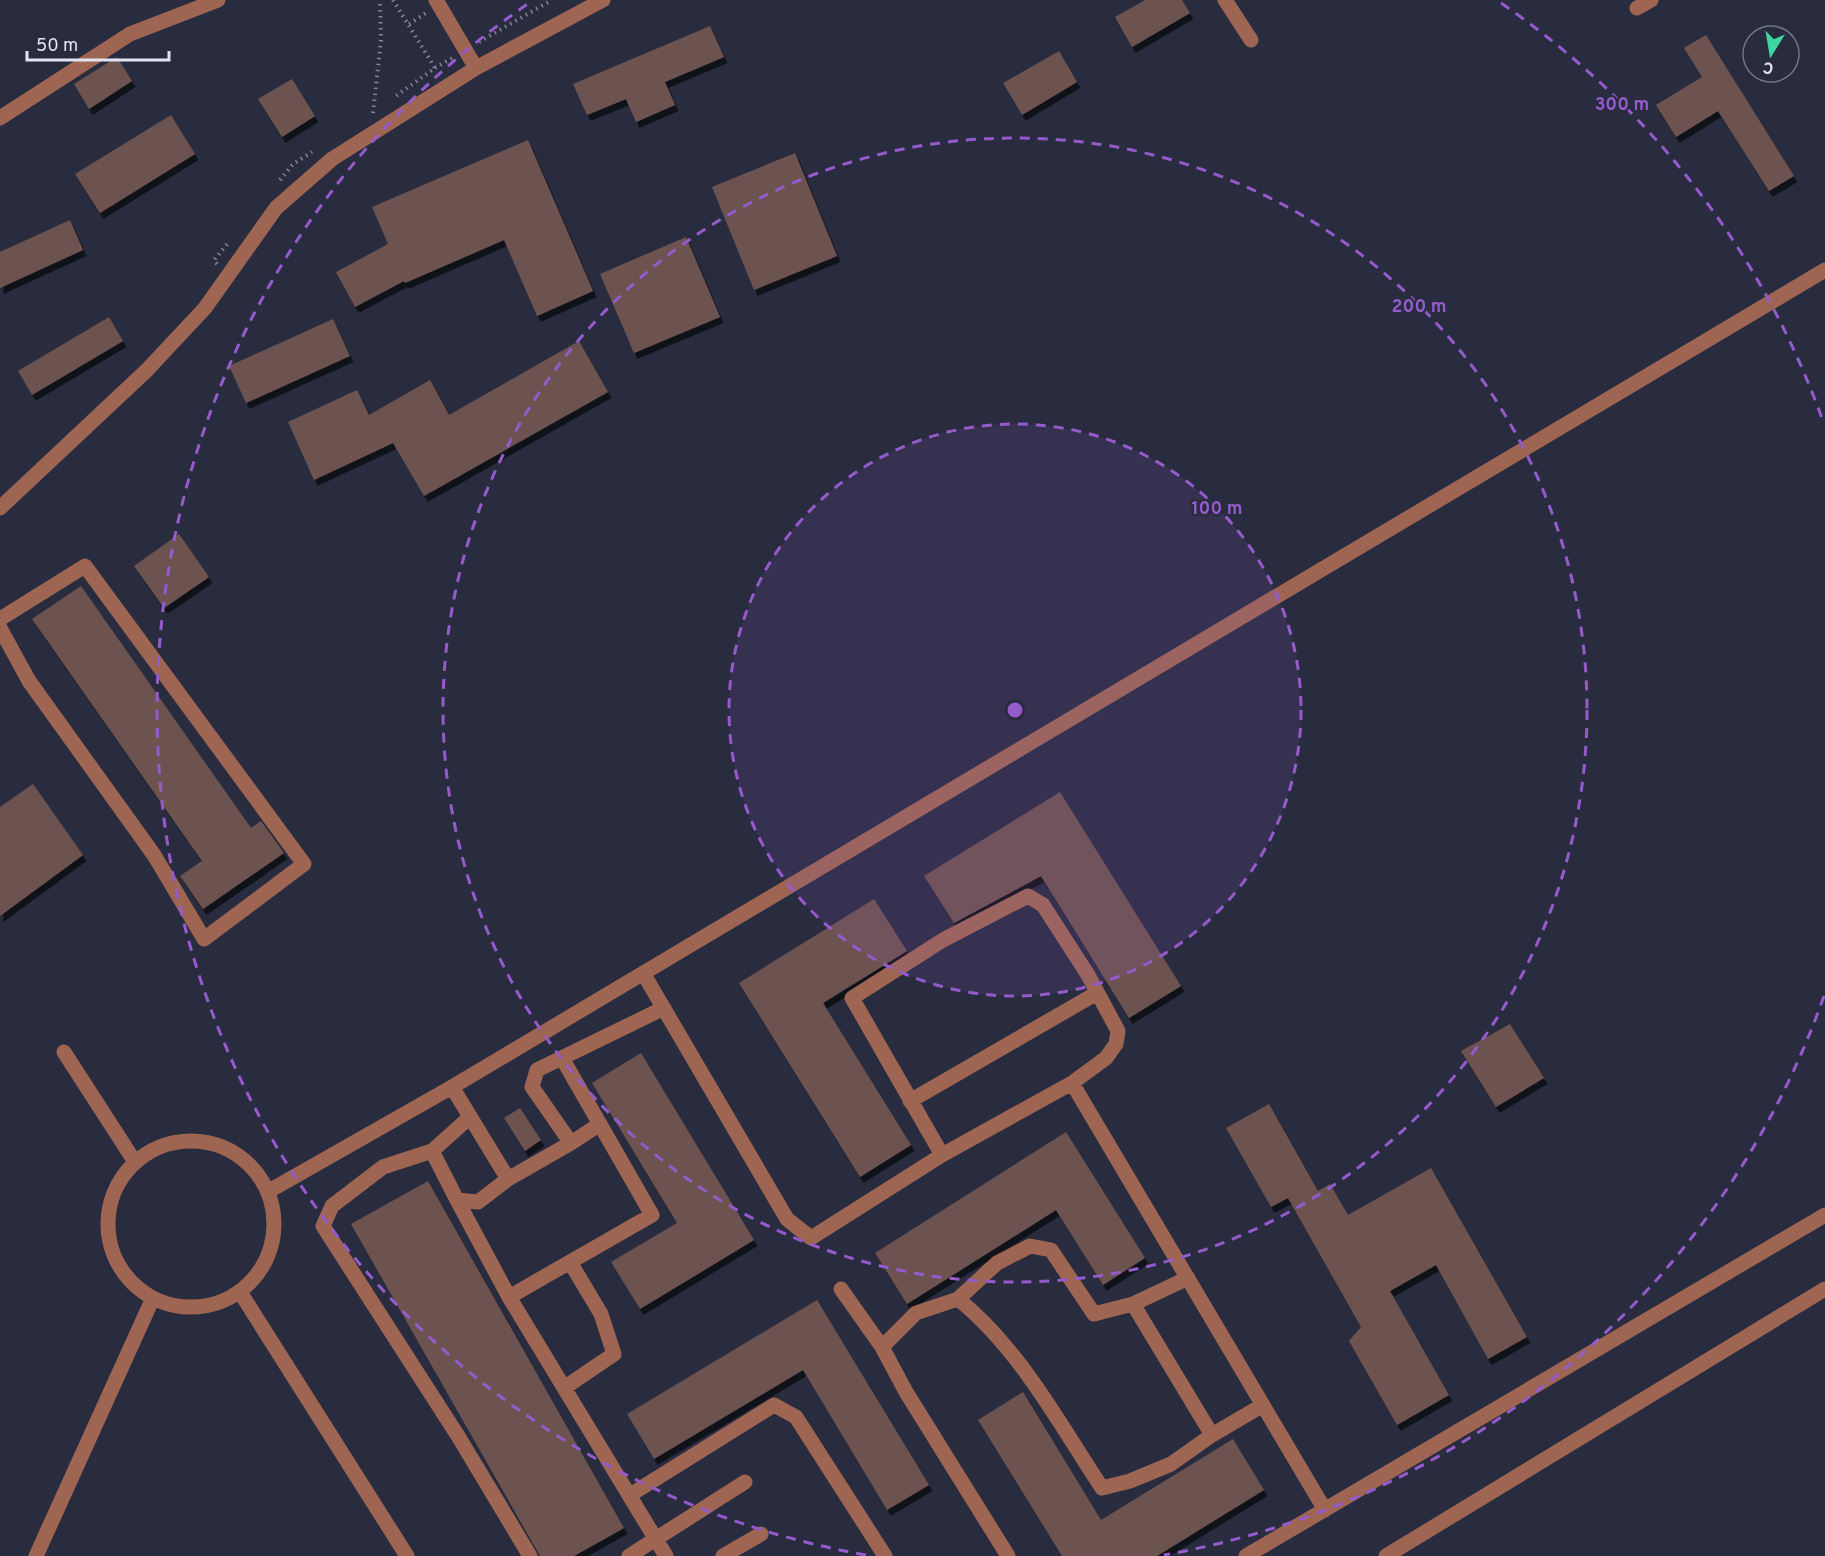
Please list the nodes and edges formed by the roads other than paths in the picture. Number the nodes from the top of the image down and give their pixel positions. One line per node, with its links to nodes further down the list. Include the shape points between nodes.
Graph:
1 (218, 0): 9 (street, via 130,34)
2 (436, 0): 8 (street)
3 (603, 0): 8 (street)
4 (1225, 0): 7 (street)
5 (1650, 0): 6 (street)
6 (1637, 8)
7 (1251, 40)
8 (476, 68): 11 (street, via 332,159 276,208 205,308 147,370)
9 (0, 118)
10 (1825, 270): 14 (street)
11 (0, 508)
12 (0, 619): 13 (street, via 85,566 304,864 204,939 154,855 29,681)
13 (3, 631)
14 (643, 973): 16 (street); 20 (street)
15 (1097, 993): 19 (street, via 1118,1031 1116,1044 1106,1058); 21 (street); 21 (street, via 1043,904 1028,896 943,940 852,998)
16 (663, 1008): 18 (street); 26 (street, via 787,1219 811,1238)
17 (64, 1052): 27 (street)
18 (562, 1058): 23 (street); 24 (street, via 537,1070 532,1088)
19 (1072, 1083): 26 (street); 33 (street)
20 (452, 1087): 22 (street); 29 (street)
21 (910, 1101): 26 (street)
22 (470, 1117): 25 (street); 28 (street)
23 (600, 1124): 24 (street); 32 (street, via 652,1215)
24 (571, 1143): 28 (street)
25 (432, 1151): 30 (street); 53 (street, via 383,1167 332,1206 323,1226 459,1436)
26 (942, 1155)
27 (135, 1162): 29 (street, via 157,1148 183,1141 209,1142 241,1158); 38 (street, via 116,1190 108,1223 111,1246 134,1285)
28 (508, 1179): 30 (street, via 478,1202)
29 (269, 1191): 36 (street, via 274,1236 268,1257 257,1276)
30 (457, 1200): 37 (street)
31 (1825, 1215): 47 (street)
32 (570, 1262): 37 (street); 42 (street, via 601,1314 614,1354)
33 (1188, 1278): 40 (street); 43 (street)
34 (841, 1289): 41 (street)
35 (1825, 1289): 59 (street)
36 (240, 1292): 38 (street, via 220,1303 197,1307 174,1306); 52 (street)
37 (509, 1297): 42 (street)
38 (153, 1298): 51 (street)
39 (958, 1299): 40 (street, via 997,1263 1030,1245 1051,1250 1094,1314); 41 (street, via 916,1313); 44 (street, via 981,1317 1033,1383 1102,1488 1171,1464)
40 (1132, 1304): 44 (street)
41 (882, 1347): 50 (street)
42 (564, 1388): 46 (street)
43 (1263, 1405): 44 (street); 47 (street)
44 (1212, 1435)
45 (746, 1482): 49 (street)
46 (630, 1495): 49 (street); 57 (street, via 774,1405 796,1417)
47 (1325, 1510): 58 (street)
48 (761, 1533): 56 (street)
49 (656, 1539): 54 (street); 55 (street)
50 (1006, 1555)
51 (36, 1556)
52 (407, 1556)
53 (530, 1556)
54 (629, 1556)
55 (666, 1556)
56 (723, 1556)
57 (885, 1556)
58 (1246, 1556)
59 (1386, 1556)

